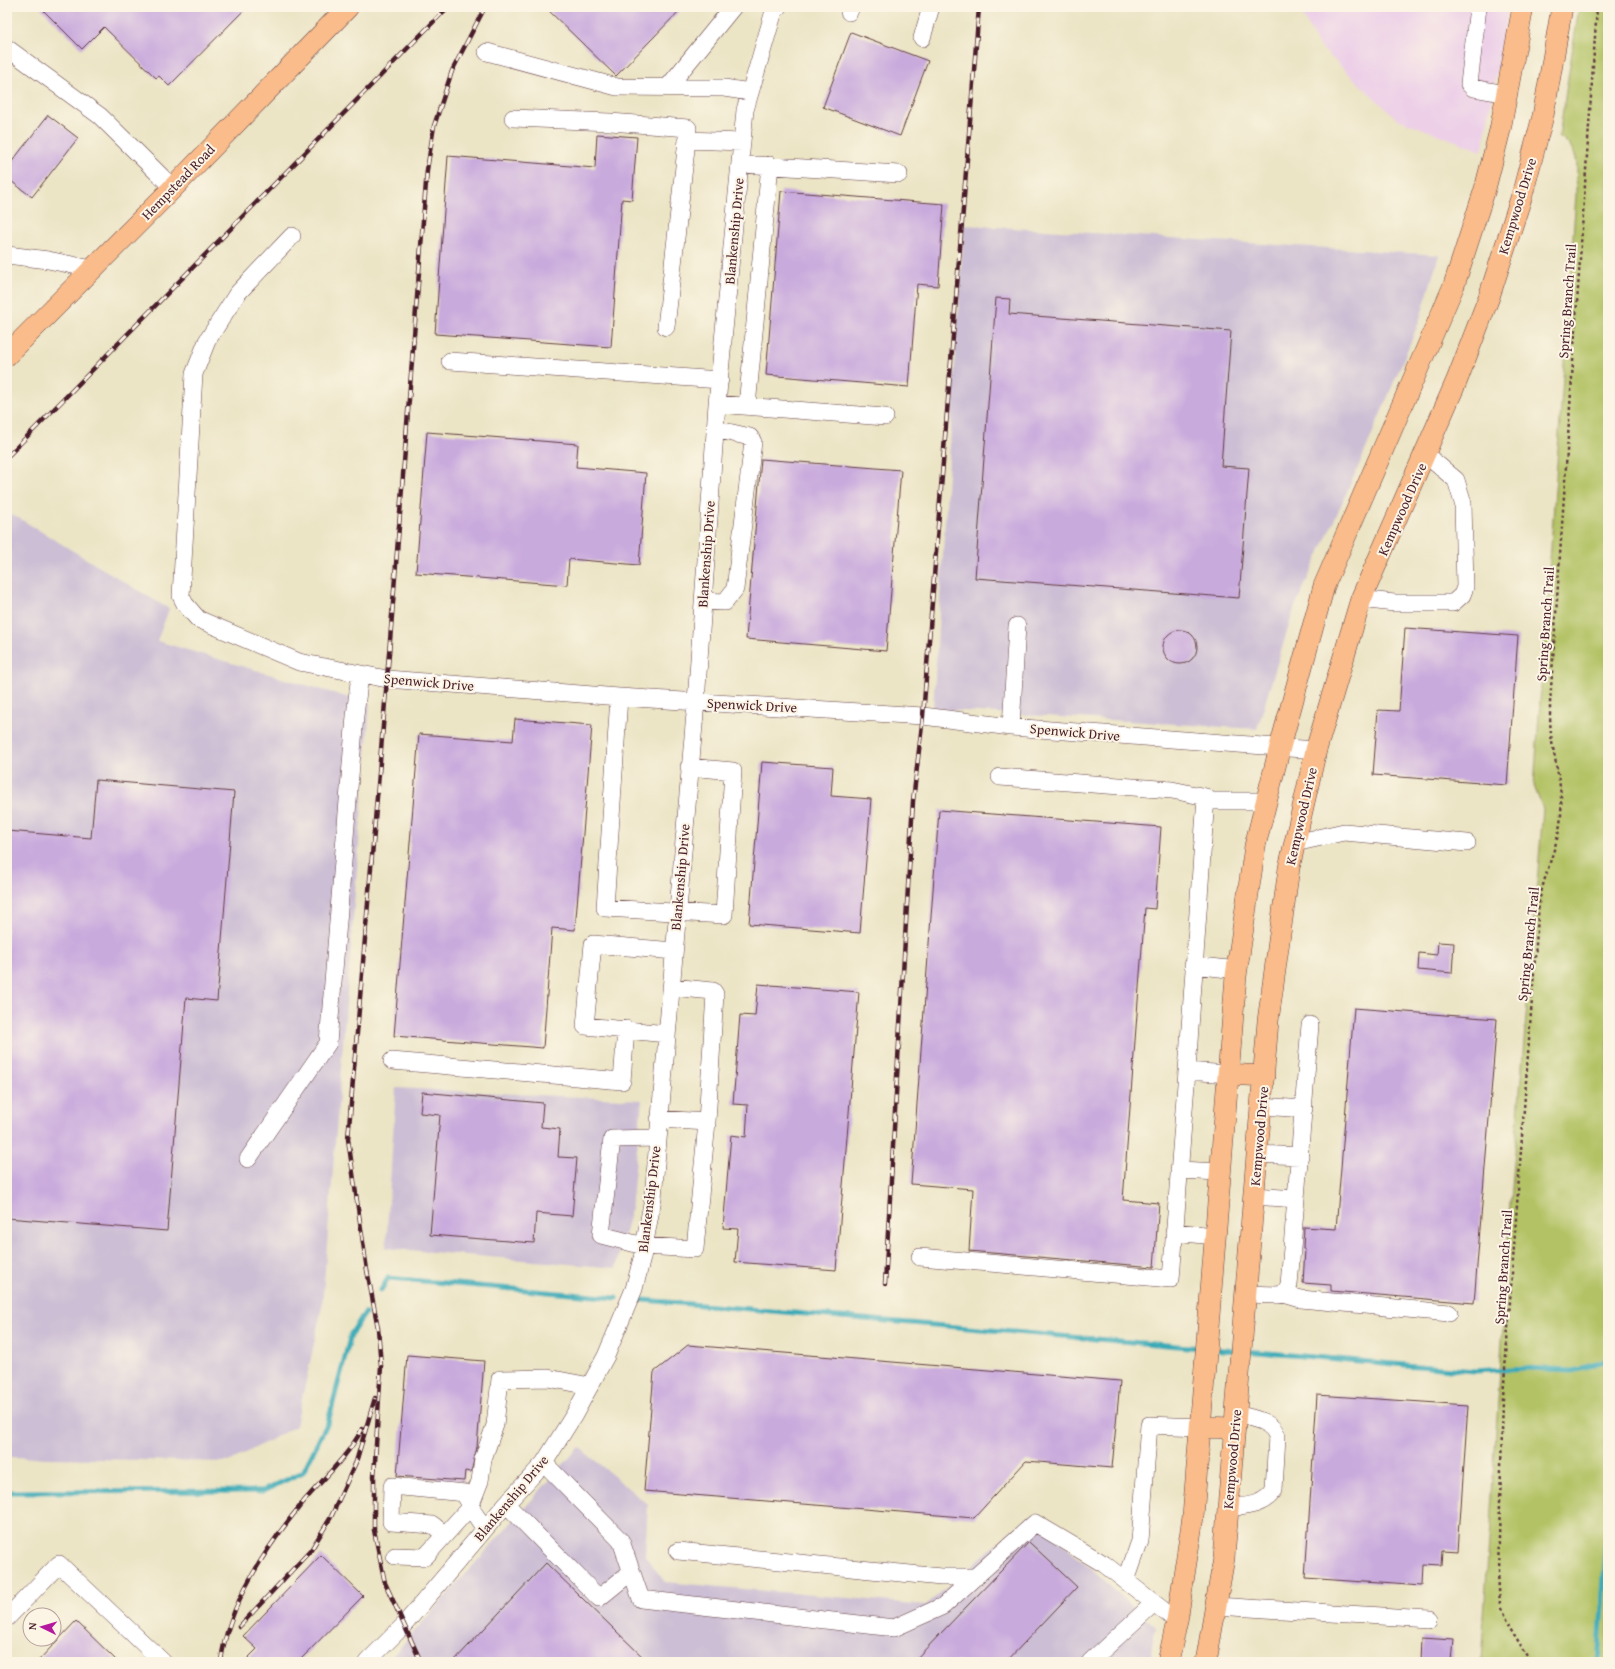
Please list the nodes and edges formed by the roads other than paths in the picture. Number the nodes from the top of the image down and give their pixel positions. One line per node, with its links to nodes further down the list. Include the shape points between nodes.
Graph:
1 (348, 7): 20 (main road, Hempstead Road)
2 (733, 7): 11 (street)
3 (778, 7): 12 (street, Blankenship Drive, via 774,11)
4 (931, 7): 8 (street)
5 (1478, 7): 13 (street, via 1469,84 1473,88)
6 (1523, 7): 13 (main road)
7 (1562, 7): 32 (main road, Kempwood Drive, via 1543,116 1522,195 1489,297)
8 (922, 38)
9 (7, 48): 20 (street, via 100,116)
10 (487, 52): 11 (street, via 617,87)
11 (668, 87): 12 (street, via 724,88)
12 (750, 92): 16 (street, Blankenship Drive, via 745,110)
13 (1507, 94): 40 (main road, via 1485,189 1454,285 1324,586)
14 (513, 118): 15 (street, via 688,128)
15 (687, 140): 16 (street); 24 (street)
16 (742, 142): 17 (street, Blankenship Drive)
17 (740, 164): 18 (street); 27 (street, Blankenship Drive)
18 (770, 165): 19 (street); 29 (street)
19 (899, 174)
20 (173, 188): 23 (main road, Hempstead Road)
21 (292, 236): 36 (street, Spenwick Drive, via 237,294 207,342 194,374 181,596 198,619 300,662)
22 (7, 255): 23 (street)
23 (92, 269): 25 (main road, Hempstead Road)
24 (666, 327)
25 (9, 350)
26 (450, 361): 27 (street)
27 (720, 380): 28 (street, Blankenship Drive)
28 (717, 404): 29 (street); 31 (street, Blankenship Drive)
29 (747, 406): 30 (street)
30 (885, 416)
31 (715, 429): 34 (street, Blankenship Drive); 34 (street, via 750,437 753,442 735,589 726,602)
32 (1426, 455): 33 (main road, Kempwood Drive); 33 (street, via 1456,480 1463,503 1465,587 1462,595 1453,603 1394,603)
33 (1361, 599): 41 (main road, Kempwood Drive)
34 (703, 601): 38 (street, Blankenship Drive)
35 (1017, 626): 39 (street)
36 (360, 674): 37 (street, Spenwick Drive, via 387,679); 67 (street, via 328,1042)
37 (619, 697): 38 (street, Spenwick Drive); 48 (street, via 605,908)
38 (696, 702): 39 (street, Spenwick Drive, via 923,716); 42 (street, Blankenship Drive)
39 (1011, 727): 40 (street, Spenwick Drive)
40 (1280, 747): 41 (street, Spenwick Drive); 45 (main road)
41 (1316, 750): 46 (main road, Kempwood Drive)
42 (689, 767): 48 (street, Blankenship Drive); 48 (street, via 733,771 724,915)
43 (1000, 777): 44 (street, via 1172,790 1206,797)
44 (1206, 800): 45 (street); 50 (street)
45 (1266, 801): 51 (main road, via 1255,846)
46 (1295, 843): 47 (street, via 1344,832); 59 (main road, Kempwood Drive, via 1289,868 1269,1014)
47 (1467, 843)
48 (677, 913): 49 (street, Blankenship Drive)
49 (674, 952): 52 (street, Blankenship Drive); 54 (street, via 593,944 585,1026)
50 (1193, 965): 51 (street); 57 (street)
51 (1237, 970): 58 (main road)
52 (671, 987): 55 (street, Blankenship Drive); 63 (street, via 713,991 715,994)
53 (1310, 1025): 61 (street)
54 (626, 1029): 55 (street); 56 (street, via 622,1081)
55 (667, 1034): 62 (street, Blankenship Drive)
56 (392, 1061)
57 (1187, 1071): 58 (street); 68 (street)
58 (1228, 1074): 59 (main road); 69 (main road)
59 (1264, 1076): 60 (main road, Kempwood Drive)
60 (1261, 1106): 61 (street); 65 (main road, Kempwood Drive)
61 (1304, 1108): 66 (street)
62 (659, 1119): 63 (street); 64 (street, Blankenship Drive)
63 (707, 1122): 74 (street, via 696,1247 692,1249)
64 (657, 1138): 74 (street, Blankenship Drive, via 653,1198); 74 (street, via 612,1139 601,1235)
65 (1257, 1154): 66 (street); 70 (main road, Kempwood Drive)
66 (1300, 1156): 71 (street)
67 (248, 1159)
68 (1179, 1170): 69 (street); 72 (street)
69 (1220, 1172): 73 (main road)
70 (1254, 1196): 71 (street); 76 (main road, Kempwood Drive)
71 (1296, 1199): 77 (street, via 1289,1286)
72 (1174, 1232): 73 (street); 75 (street, via 1171,1279)
73 (1215, 1236): 81 (main road)
74 (644, 1246): 79 (street, Blankenship Drive, via 634,1289 606,1356)
75 (920, 1257)
76 (1245, 1294): 77 (street); 80 (main road, Kempwood Drive)
77 (1284, 1294): 78 (street, via 1301,1298)
78 (1449, 1313)
79 (590, 1386): 82 (street, Blankenship Drive); 84 (street, via 548,1378 500,1379 495,1425)
80 (1235, 1421): 81 (main road); 85 (main road, Kempwood Drive); 85 (street, via 1266,1424 1276,1431 1274,1490 1262,1502)
81 (1200, 1427): 92 (street, via 1149,1425 1140,1542); 97 (main road, via 1193,1517)
82 (544, 1463): 83 (street, Blankenship Drive); 90 (street, via 621,1542)
83 (506, 1504): 86 (street, Blankenship Drive); 90 (street, via 599,1598)
84 (470, 1507): 86 (street); 87 (street); 87 (street, via 465,1493 392,1486 391,1522 433,1525)
85 (1228, 1508): 94 (main road, Kempwood Drive, via 1224,1558)
86 (485, 1529): 99 (street, Blankenship Drive, via 403,1626)
87 (445, 1535): 89 (street, via 426,1557)
88 (678, 1551): 91 (street, via 941,1577)
89 (395, 1556)
90 (632, 1572): 91 (street, via 641,1599 894,1628 943,1606)
91 (976, 1577): 92 (street, via 1035,1523 1104,1564)
92 (1126, 1581): 93 (street)
93 (1154, 1603): 97 (street); 100 (street)
94 (1216, 1606): 96 (street); 102 (main road, Kempwood Drive)
95 (7, 1618): 98 (street, via 59,1564)
96 (1430, 1619)
97 (1177, 1621): 101 (main road)
98 (163, 1662)
99 (367, 1662)
100 (1090, 1662)
101 (1168, 1662)
102 (1206, 1662)

